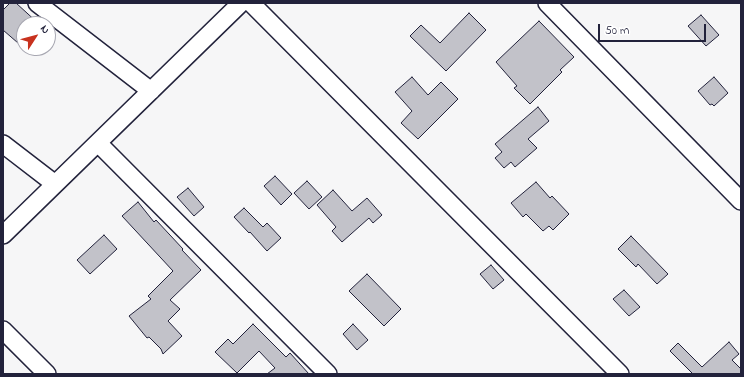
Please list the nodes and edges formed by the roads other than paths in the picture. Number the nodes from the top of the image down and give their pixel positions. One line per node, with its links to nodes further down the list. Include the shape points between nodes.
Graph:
1 (38, 3): 5 (street)
2 (241, 3): 5 (street)
3 (251, 3): 14 (street)
4 (547, 3): 9 (street)
5 (151, 91): 6 (street)
6 (98, 143): 8 (street); 13 (street)
7 (3, 144): 8 (street)
8 (55, 184): 10 (street)
9 (741, 201)
10 (3, 235)
11 (3, 330): 12 (street)
12 (47, 374)
13 (328, 374)
14 (620, 374)

